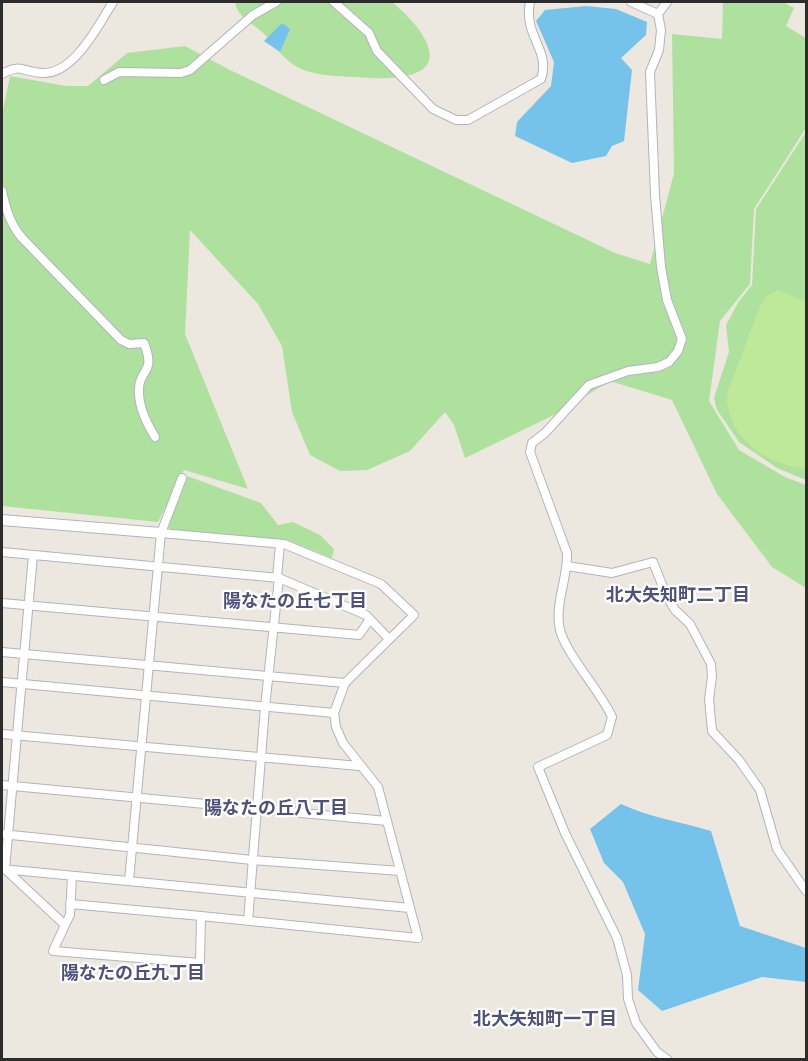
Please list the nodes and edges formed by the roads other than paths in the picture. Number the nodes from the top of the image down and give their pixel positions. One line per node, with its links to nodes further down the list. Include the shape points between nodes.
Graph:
1 (113, 2): 9 (street, via 87,44 59,69 41,73 16,67)
2 (276, 2): 10 (street, via 253,15 190,70 119,72)
3 (334, 2): 7 (street, via 369,33 377,51 433,109 456,120 468,120 541,79 543,59 528,25)
4 (539, 2): 7 (street)
5 (631, 2): 8 (street)
6 (667, 2): 8 (street)
7 (529, 3)
8 (658, 14): 20 (street, via 659,50 650,72 655,195 661,267 682,339 669,362 658,368 628,371 589,385 532,443 530,452 565,545)
9 (2, 74)
10 (104, 80)
11 (2, 191): 12 (street, via 16,232 121,340 144,343 148,370 138,386 142,414)
12 (154, 437)
13 (182, 478): 15 (street)
14 (2, 520): 15 (street)
15 (161, 533): 16 (street); 19 (street)
16 (280, 544): 21 (street); 27 (street, via 381,584 414,615)
17 (2, 552): 18 (street)
18 (33, 555): 19 (street); 23 (street)
19 (157, 566): 21 (street); 24 (street)
20 (567, 566): 55 (street, via 612,573 653,562 675,610 690,624 711,664 712,731 740,760 760,790 777,849); 62 (street, via 560,632 609,710 611,727 607,735 538,767 565,833 617,938 636,1023 657,1052)
21 (278, 578): 25 (street); 26 (street)
22 (2, 603): 23 (street)
23 (29, 605): 24 (street); 29 (street)
24 (154, 615): 26 (street); 30 (street)
25 (370, 619): 26 (street, via 358,635); 27 (street)
26 (273, 627): 31 (street)
27 (389, 639): 33 (street)
28 (2, 652): 29 (street)
29 (25, 654): 30 (street); 34 (street)
30 (149, 665): 31 (street); 35 (street)
31 (268, 675): 33 (street); 36 (street)
32 (2, 682): 34 (street)
33 (345, 683): 37 (street)
34 (22, 684): 35 (street); 39 (street)
35 (146, 696): 36 (street); 40 (street)
36 (265, 707): 37 (street); 41 (street)
37 (334, 713): 42 (street, via 343,743)
38 (2, 734): 39 (street)
39 (18, 736): 40 (street); 44 (street)
40 (141, 747): 41 (street); 45 (street)
41 (260, 759): 42 (street); 46 (street)
42 (359, 766): 47 (street, via 378,787)
43 (2, 785): 44 (street)
44 (13, 786): 45 (street); 48 (street)
45 (136, 796): 46 (street); 49 (street)
46 (256, 809): 47 (street); 50 (street)
47 (387, 821): 52 (street)
48 (5, 835): 49 (street); 51 (street)
49 (132, 846): 50 (street); 54 (street)
50 (252, 860): 52 (street); 56 (street)
51 (3, 869): 53 (street); 61 (street)
52 (400, 871): 58 (street)
53 (72, 876): 54 (street); 57 (street)
54 (129, 881): 56 (street)
55 (807, 891)
56 (249, 893): 58 (street); 60 (street)
57 (70, 904): 59 (street); 61 (street)
58 (410, 908): 60 (street, via 418,938)
59 (201, 916): 60 (street); 61 (street, via 200,963 53,951)
60 (248, 921)
61 (65, 925)
62 (668, 1059)

